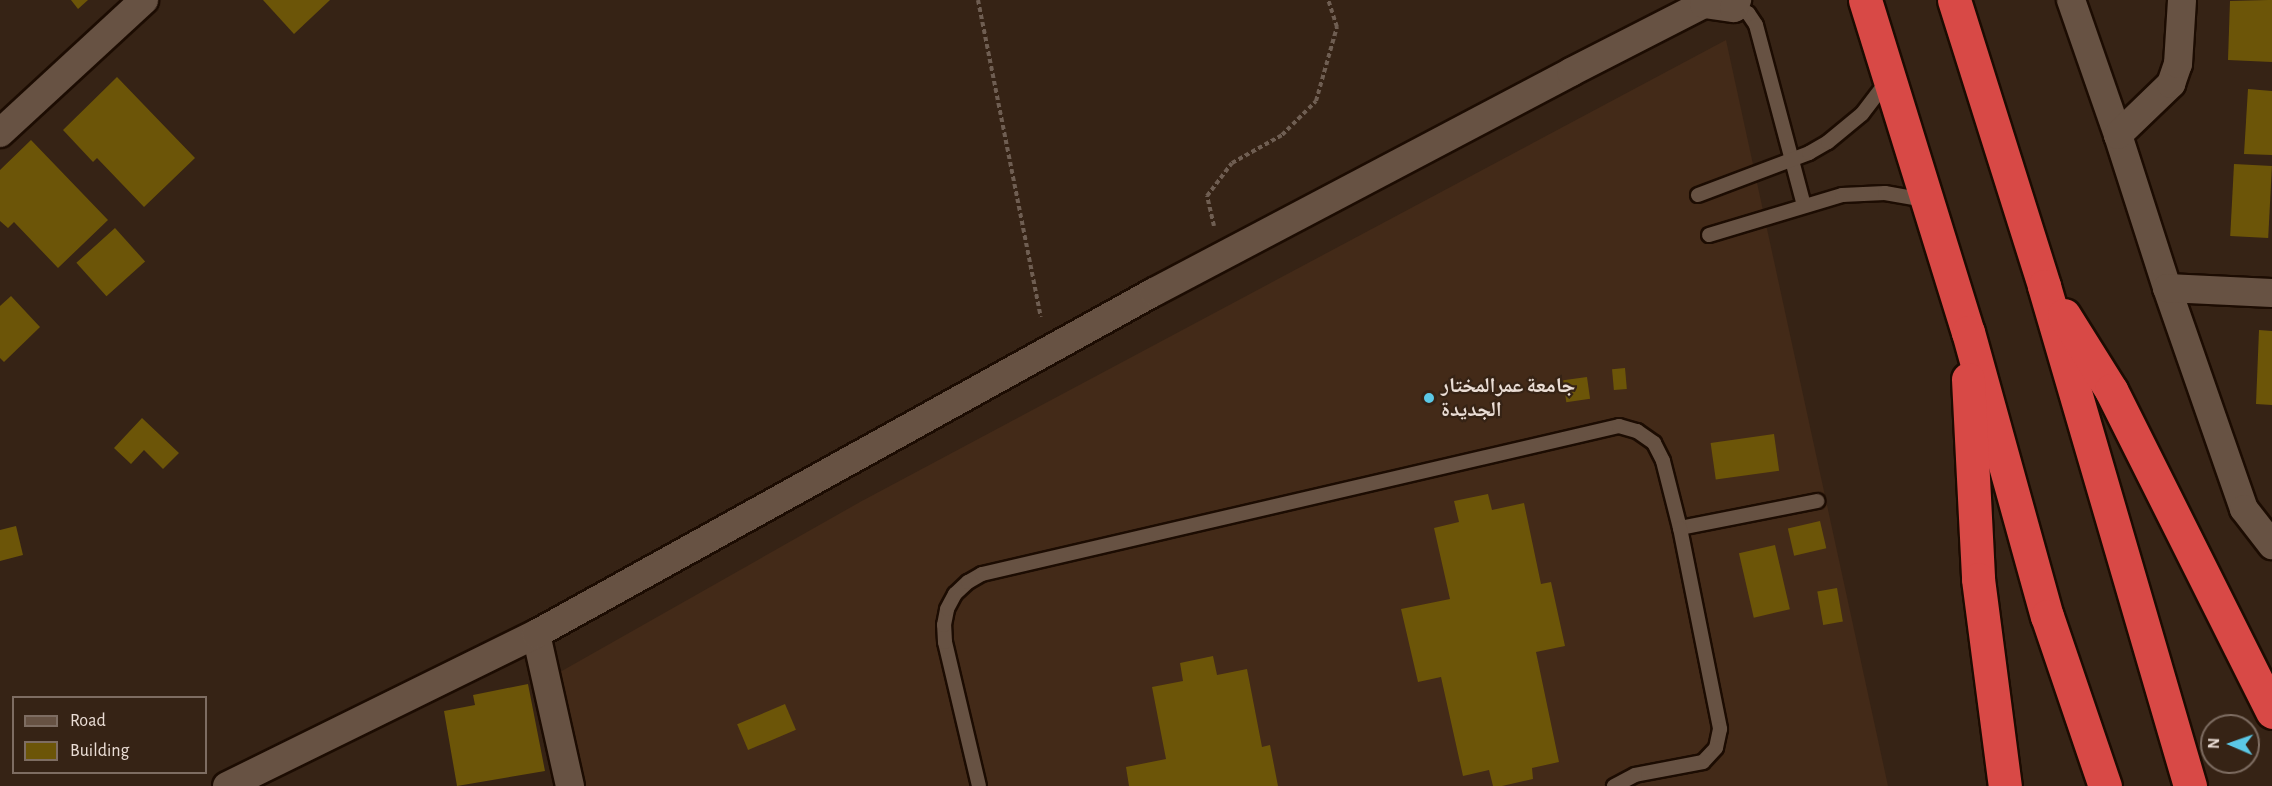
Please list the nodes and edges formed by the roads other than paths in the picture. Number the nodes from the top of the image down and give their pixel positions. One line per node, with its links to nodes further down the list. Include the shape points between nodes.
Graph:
1 (144, 0): 8 (street)
2 (1865, 0): 7 (highway)
3 (1954, 0): 15 (highway)
4 (2071, 0): 9 (street)
5 (2182, 0): 9 (street, via 2178,64 2171,84)
6 (1736, 4): 10 (lane, via 1756,25); 22 (street, via 1704,4 1221,256)
7 (1889, 79): 10 (lane, via 1846,129); 12 (highway)
8 (0, 133)
9 (2118, 135): 16 (street)
10 (1791, 160): 11 (lane); 13 (lane)
11 (1698, 195)
12 (1927, 201): 13 (lane, via 1885,193 1842,195); 18 (highway)
13 (1804, 205): 14 (lane)
14 (1709, 235)
15 (2044, 286): 23 (highway, via 2111,390); 30 (highway)
16 (2167, 288): 17 (street); 21 (street, via 2244,509)
17 (2272, 292)
18 (1968, 332): 28 (highway, via 1978,579); 29 (highway, via 2047,616)
19 (1817, 501): 20 (lane)
20 (1680, 528): 26 (lane, via 1663,461 1654,443 1637,431 1619,426 982,574 955,594 944,625); 27 (lane, via 1719,739 1711,756 1703,762 1635,776)
21 (2272, 545)
22 (536, 634): 24 (street); 25 (street)
23 (2272, 712)
24 (227, 786)
25 (570, 786)
26 (979, 786)
27 (1614, 786)
28 (2005, 786)
29 (2105, 786)
30 (2190, 786)

